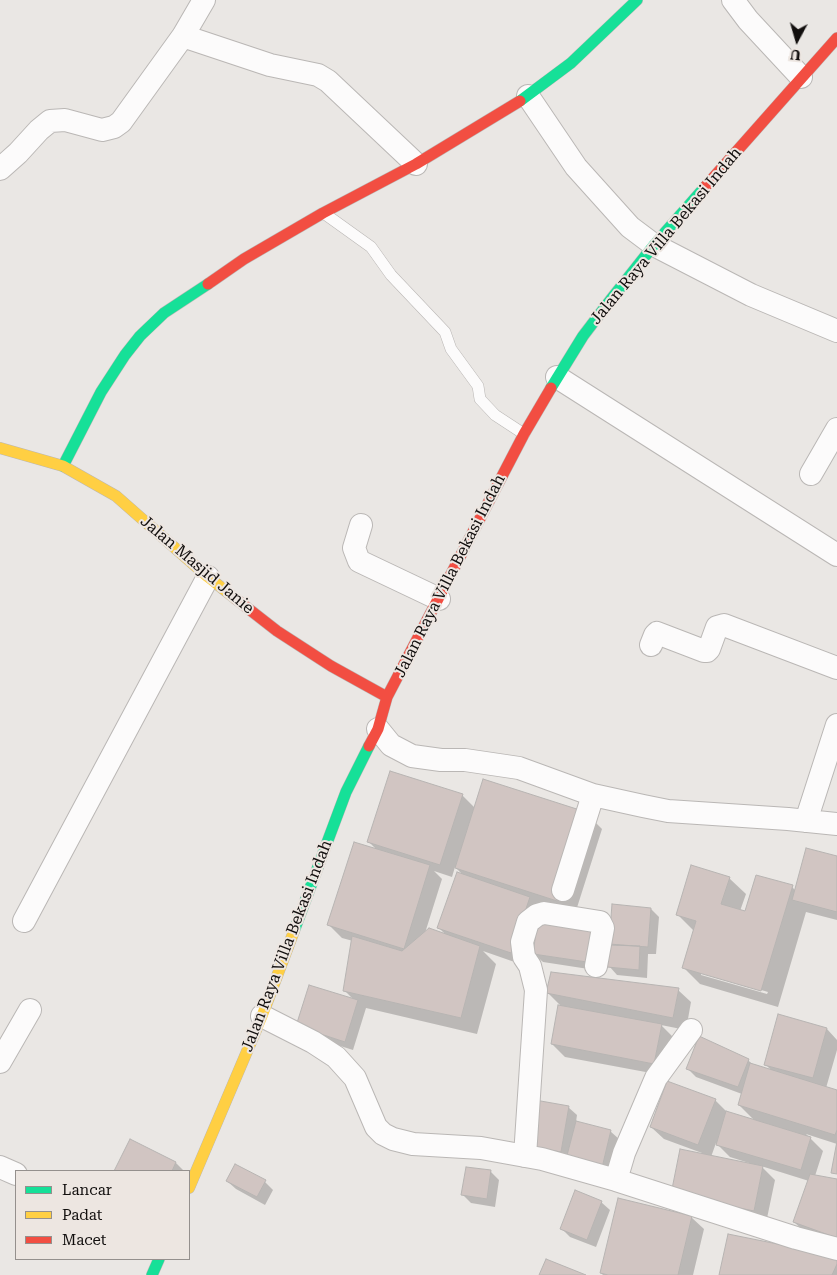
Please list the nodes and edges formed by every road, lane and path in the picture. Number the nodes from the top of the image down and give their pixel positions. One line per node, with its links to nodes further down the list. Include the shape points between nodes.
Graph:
1 (204, 0): 4 (street)
2 (637, 0): 7 (main road, via 571,63)
3 (733, 0): 6 (street)
4 (184, 36): 8 (street, via 270,65 318,75); 9 (street, via 121,122 102,130 65,120 50,121)
5 (837, 38): 6 (main road, Jalan Raya Villa Bekasi Indah)
6 (801, 77): 11 (main road, Jalan Raya Villa Bekasi Indah)
7 (528, 96): 8 (main road); 11 (street, via 576,167 630,227)
8 (416, 164): 10 (main road)
9 (0, 169)
10 (323, 213): 15 (lane, via 371,247 391,274 445,332 451,349 478,386 480,399 495,415); 17 (main road, via 244,259 164,313 140,336 101,392)
11 (654, 246): 12 (street, via 751,295); 13 (main road, Jalan Raya Villa Bekasi Indah, via 583,336)
12 (837, 331)
13 (557, 377): 15 (main road, Jalan Raya Villa Bekasi Indah); 20 (street)
14 (837, 430): 18 (street)
15 (524, 434): 22 (main road, Jalan Raya Villa Bekasi Indah)
16 (0, 448): 17 (main road, Jalan Masjid Janie)
17 (63, 466): 21 (main road, Jalan Masjid Janie, via 116,496)
18 (811, 474)
19 (361, 525): 22 (street, via 354,548 358,561)
20 (837, 556)
21 (208, 577): 25 (main road, Jalan Masjid Janie, via 277,631); 32 (street)
22 (439, 599): 25 (main road, Jalan Raya Villa Bekasi Indah)
23 (650, 645): 24 (street, via 657,633 704,651 709,649 717,627 724,626)
24 (837, 668)
25 (387, 697): 27 (main road, Jalan Raya Villa Bekasi Indah)
26 (837, 725): 29 (street)
27 (378, 729): 28 (street, via 390,745 412,756 519,768); 35 (main road, Jalan Raya Villa Bekasi Indah, via 346,792)
28 (593, 795): 29 (street, via 668,810); 31 (street)
29 (806, 821): 30 (street)
30 (837, 824)
31 (562, 890)
32 (24, 921)
33 (596, 966): 38 (street, via 603,928 600,922 544,913 528,922 522,942 536,990)
34 (30, 1010): 37 (street)
35 (262, 1016): 38 (street, via 336,1057 355,1078 376,1127 383,1134 413,1144 481,1148); 42 (main road, Jalan Raya Villa Bekasi Indah)
36 (691, 1030): 41 (street, via 656,1078)
37 (0, 1062)
38 (525, 1156): 41 (street)
39 (0, 1166): 40 (street)
40 (15, 1174)
41 (616, 1180): 43 (street)
42 (190, 1186)
43 (837, 1249)
44 (159, 1260): 45 (main road)
45 (152, 1275)

